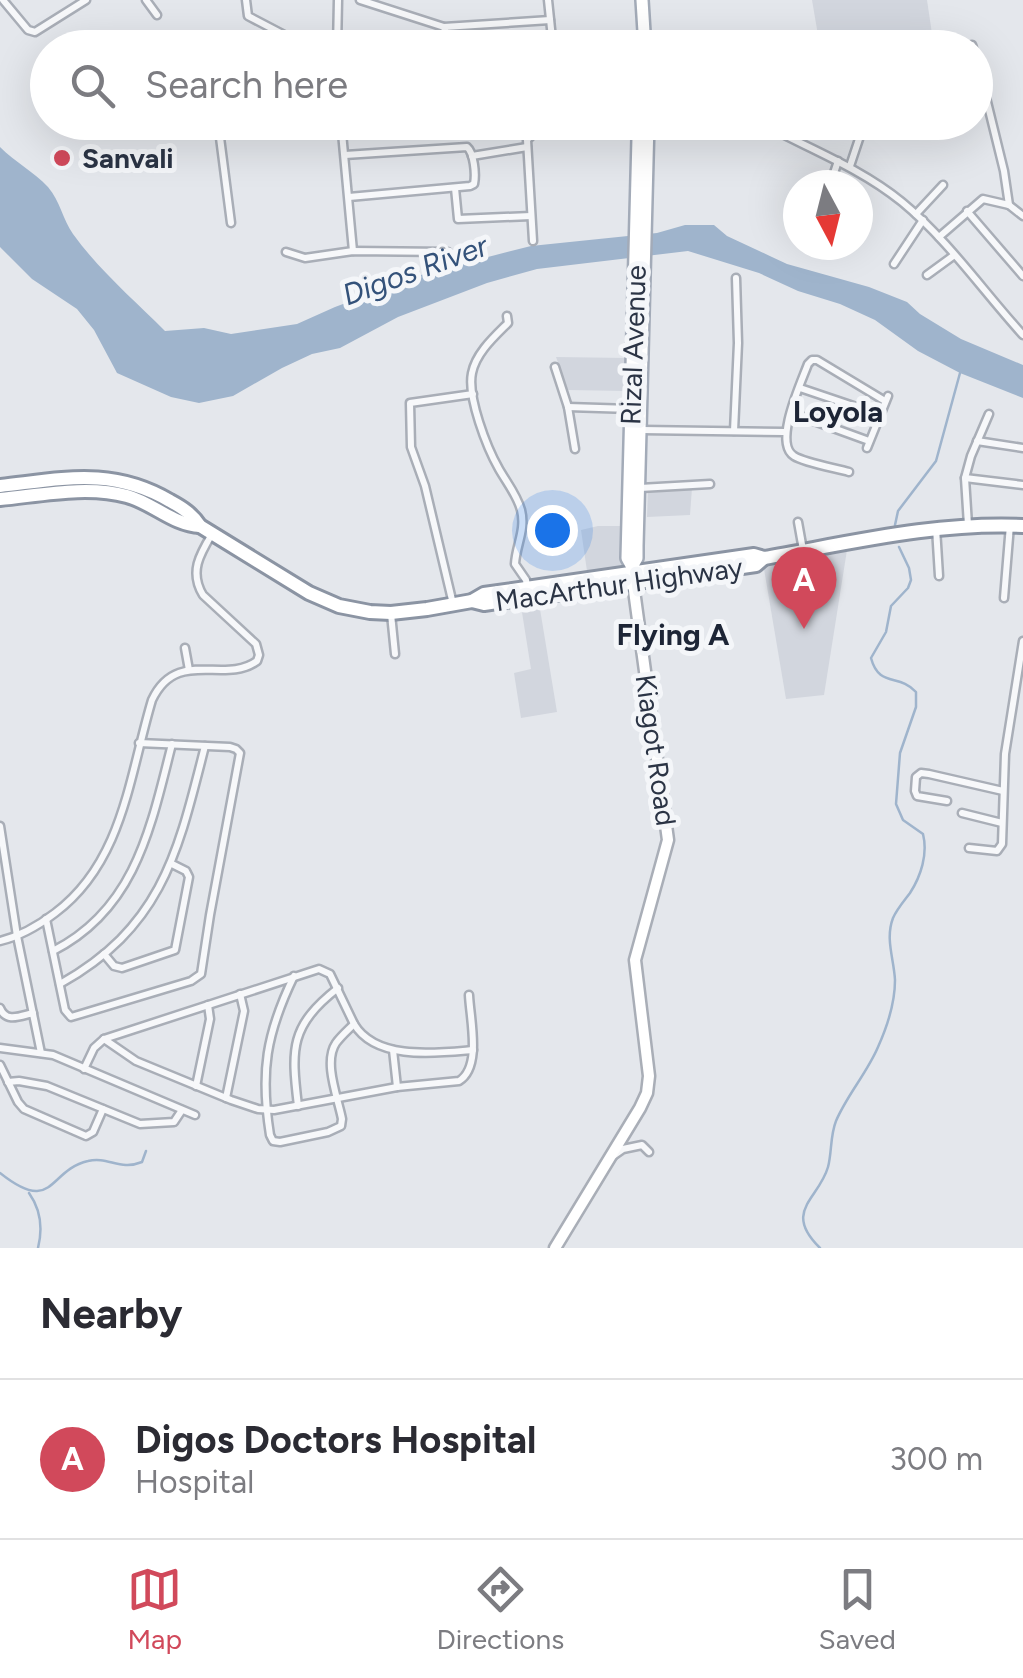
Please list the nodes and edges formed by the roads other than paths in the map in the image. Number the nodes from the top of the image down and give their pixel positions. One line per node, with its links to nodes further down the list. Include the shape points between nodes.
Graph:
1 (3, 0): 18 (street)
2 (86, 0): 12 (street)
3 (146, 0): 9 (street)
4 (246, 0): 13 (street, via 248,16)
5 (338, 0): 14 (street)
6 (548, 0): 10 (street)
7 (642, 0): 17 (main road)
8 (365, 1): 11 (street)
9 (157, 15)
10 (550, 20): 11 (street); 16 (street)
11 (444, 27): 15 (street)
12 (41, 30)
13 (276, 30)
14 (337, 30)
15 (445, 30)
16 (551, 30)
17 (644, 30)
18 (30, 31)
19 (993, 126): 35 (street)
20 (220, 140): 41 (street)
21 (343, 140): 27 (street)
22 (527, 140): 26 (street)
23 (643, 140): 48 (main road, Rizal Avenue)
24 (795, 140): 29 (street)
25 (859, 140): 30 (street)
26 (526, 147): 28 (street); 38 (street)
27 (345, 155): 28 (street, via 466,147); 34 (street)
28 (472, 156): 33 (street, via 475,183)
29 (838, 161): 30 (street); 31 (street)
30 (850, 166): 37 (street)
31 (835, 170)
32 (942, 185): 37 (street)
33 (455, 188): 34 (street); 38 (street, via 458,219)
34 (350, 196): 44 (street)
35 (1010, 205): 36 (street, via 983,198); 39 (street)
36 (967, 212): 42 (street); 51 (street)
37 (916, 214): 40 (street)
38 (532, 216): 43 (street)
39 (1023, 216)
40 (923, 220): 42 (street); 49 (street)
41 (231, 222)
42 (939, 237): 47 (street)
43 (533, 241)
44 (353, 251): 45 (street, via 305,258); 46 (street)
45 (286, 252)
46 (448, 252)
47 (954, 256): 50 (street); 54 (street)
48 (640, 264): 59 (main road, Rizal Avenue); 63 (main road, Rizal Avenue)
49 (894, 264)
50 (926, 275)
51 (1023, 276)
52 (736, 278): 64 (street)
53 (507, 316): 57 (street, via 476,361)
54 (1023, 334)
55 (556, 367): 58 (street)
56 (800, 388): 60 (street); 62 (street); 62 (street, via 815,360 887,399)
57 (474, 394): 84 (street, via 489,446 522,513 515,564); 86 (street, via 410,403 412,447)
58 (568, 407): 59 (street); 68 (street)
59 (631, 409): 63 (main road, Rizal Avenue)
60 (792, 413): 62 (street, via 868,444); 65 (street)
61 (989, 414): 66 (street)
62 (880, 416)
63 (635, 430): 64 (street); 74 (main road, Rizal Avenue); 82 (main road, Rizal Avenue, via 627,558)
64 (734, 432): 65 (street)
65 (784, 432): 69 (street, via 793,456)
66 (977, 442): 67 (street); 70 (street)
67 (1023, 448)
68 (575, 449)
69 (849, 472)
70 (965, 478): 72 (street); 77 (street)
71 (710, 484): 74 (street)
72 (1023, 484)
73 (0, 486): 80 (highway, MacArthur Highway, via 120,480 174,503)
74 (639, 488): 82 (main road, Rizal Avenue)
75 (0, 499): 80 (highway, MacArthur Highway, via 104,491)
76 (798, 522): 81 (street)
77 (968, 525): 78 (highway, MacArthur Highway); 79 (highway, MacArthur Highway)
78 (1016, 525): 85 (street)
79 (936, 528): 81 (highway, MacArthur Highway); 83 (street)
80 (206, 530): 87 (highway, MacArthur Highway, via 326,601); 91 (street, via 196,561 200,591 254,641 258,658 246,667)
81 (803, 551): 82 (highway, MacArthur Highway)
82 (632, 574): 84 (highway, MacArthur Highway); 134 (street, Kiagot Road, via 668,840 635,960 649,1058 647,1093)
83 (939, 576)
84 (528, 592): 86 (highway, MacArthur Highway)
85 (1004, 598)
86 (454, 605): 87 (highway, MacArthur Highway)
87 (391, 613): 90 (street)
88 (1023, 640): 95 (street)
89 (184, 648): 91 (street)
90 (395, 654)
91 (190, 670): 92 (street, via 158,689)
92 (140, 743): 93 (street); 102 (street, via 104,856 88,882)
93 (172, 744): 94 (street); 105 (street, via 146,842 129,877 100,917)
94 (204, 746): 101 (street); 108 (street, via 234,748 240,756 201,974 75,1017 66,1013)
95 (1003, 790): 96 (street, via 918,774 917,796); 98 (street)
96 (947, 802)
97 (962, 813): 98 (street)
98 (1002, 824): 100 (street, via 999,850)
99 (0, 826): 103 (street)
100 (969, 848)
101 (172, 864): 106 (street, via 148,906); 106 (street, via 189,878 175,950 119,968)
102 (46, 919): 103 (street); 105 (street)
103 (17, 936): 104 (street); 114 (street)
104 (0, 941)
105 (53, 951): 108 (street)
106 (104, 954): 108 (street)
107 (294, 976): 109 (street, via 325,970); 110 (street); 131 (street, via 269,1039)
108 (60, 984)
109 (338, 988): 115 (street); 128 (street, via 301,1027)
110 (240, 994): 112 (street); 126 (street, via 244,1010)
111 (469, 995): 119 (street)
112 (208, 1004): 116 (street); 124 (street)
113 (0, 1008): 114 (street, via 9,1018)
114 (33, 1013): 120 (street)
115 (354, 1024): 118 (street); 127 (street, via 332,1054)
116 (104, 1039): 122 (street); 124 (street, via 128,1057)
117 (0, 1048): 120 (street)
118 (393, 1050): 119 (street); 125 (street)
119 (472, 1050): 125 (street, via 465,1078)
120 (41, 1052): 122 (street)
121 (0, 1065): 123 (street)
122 (84, 1068): 130 (street)
123 (8, 1082): 129 (street, via 40,1084); 129 (street, via 28,1112 86,1136)
124 (196, 1086): 126 (street)
125 (397, 1087): 127 (street)
126 (226, 1098): 131 (street)
127 (338, 1098): 128 (street); 131 (street, via 341,1126 280,1142 273,1141)
128 (298, 1106): 131 (street)
129 (103, 1110): 130 (street, via 143,1124 174,1122)
130 (182, 1110): 132 (street)
131 (266, 1110)
132 (195, 1115)
133 (649, 1152): 134 (street, via 642,1144)
134 (608, 1160): 135 (street, Kiagot Road)
135 (555, 1248)

